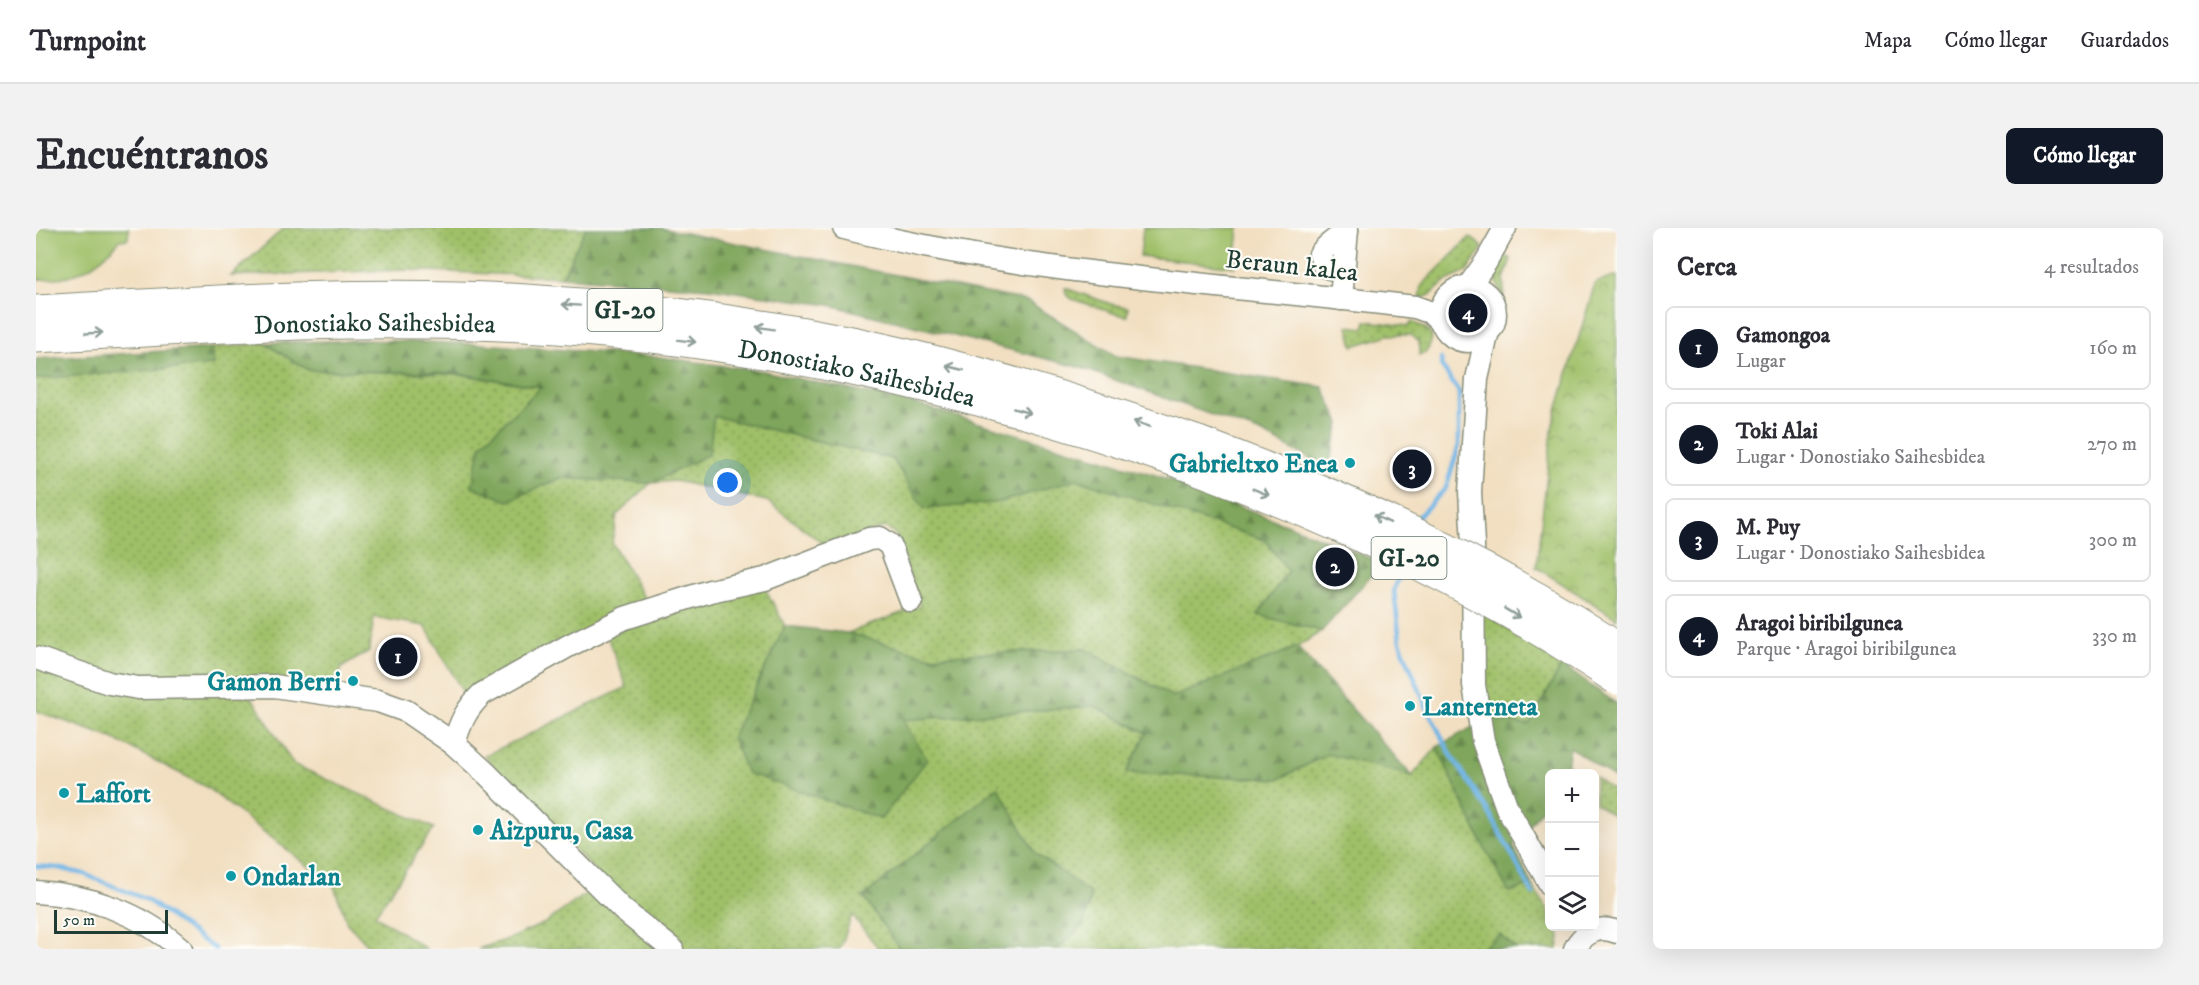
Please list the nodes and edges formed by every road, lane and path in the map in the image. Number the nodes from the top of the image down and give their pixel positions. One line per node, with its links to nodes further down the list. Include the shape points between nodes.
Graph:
1 (844, 228): 6 (street, Beraun kalea, via 983,258)
2 (1505, 228): 3 (street)
3 (1486, 262): 5 (street); 7 (street)
4 (1344, 272): 6 (street)
5 (1458, 292): 7 (street, via 1478,289); 8 (street, Beraun kalea); 10 (street, via 1444,302)
6 (1341, 299): 8 (street, Beraun kalea)
7 (1491, 299): 11 (street, via 1495,321)
8 (1415, 307): 10 (street, Beraun kalea, via 1432,313)
9 (36, 312): 15 (highway, Donostiako Saihesbidea / GI-20, one-way to 9, via 1079,403 915,358 784,331 653,312 526,301 390,298 226,301)
10 (1443, 324): 13 (street, via 1450,335)
11 (1487, 335): 13 (street); 14 (street)
12 (36, 336): 15 (highway, Donostiako Saihesbidea / GI-20, one-way to 15, via 389,321 524,325 650,336 851,368)
13 (1461, 341): 14 (street)
14 (1477, 379): 21 (street, via 1470,492 1474,685 1483,741 1507,808)
15 (1192, 454): 17 (highway, Donostiako Saihesbidea / GI-20, one-way to 15, bridge, via 1510,584 1409,531 1304,484); 19 (highway, Donostiako Saihesbidea / GI-20, one-way to 19, bridge, via 1499,605)
16 (911, 601): 20 (street, via 890,545 880,538 869,538 765,579 710,591 625,618 570,645 482,694 470,705)
17 (1617, 649)
18 (36, 658): 20 (street, via 109,683 138,688 274,687 378,701 406,711)
19 (1617, 678)
20 (454, 744): 26 (street, via 623,910)
21 (1546, 877)
22 (36, 892): 25 (street, via 71,896 116,909 145,923)
23 (1604, 929): 24 (street)
24 (1574, 941)
25 (180, 949)
26 (672, 949)

